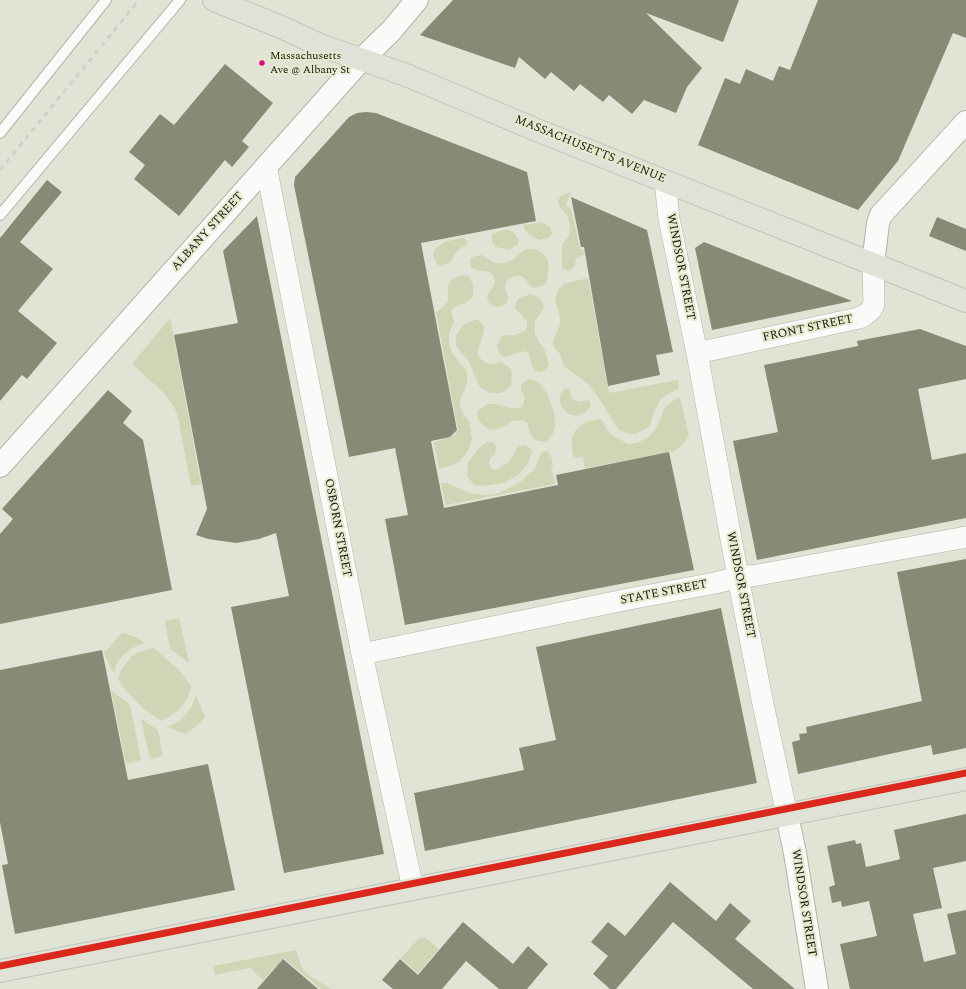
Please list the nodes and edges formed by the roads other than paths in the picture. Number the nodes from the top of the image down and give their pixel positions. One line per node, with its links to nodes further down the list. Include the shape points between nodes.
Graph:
1 (106, 0): 7 (lane)
2 (180, 0): 10 (lane)
3 (214, 0): 5 (main road, MASSACHUSETTS AVENUE)
4 (417, 0): 5 (main road, ALBANY STREET, via 391,31)
5 (361, 60): 8 (main road, ALBANY STREET); 9 (main road, MASSACHUSETTS AVENUE, via 406,74)
6 (966, 122): 11 (main road, via 881,215)
7 (0, 133)
8 (266, 166): 14 (main road, ALBANY STREET); 17 (street, OSBORN STREET)
9 (665, 181): 11 (main road, MASSACHUSETTS AVENUE); 13 (street, WINDSOR STREET, via 671,226)
10 (0, 215)
11 (873, 264): 12 (main road, MASSACHUSETTS AVENUE); 13 (street, FRONT STREET, via 874,304 865,315)
12 (966, 301)
13 (697, 353): 16 (street, WINDSOR STREET)
14 (0, 466)
15 (966, 537): 16 (street, STATE STREET)
16 (738, 577): 17 (street, STATE STREET); 19 (street, WINDSOR STREET)
17 (362, 654): 20 (street, OSBORN STREET)
18 (966, 779): 19 (main road)
19 (787, 815): 20 (main road); 22 (main road, WINDSOR STREET)
20 (413, 889): 21 (main road)
21 (0, 971)
22 (817, 989)

